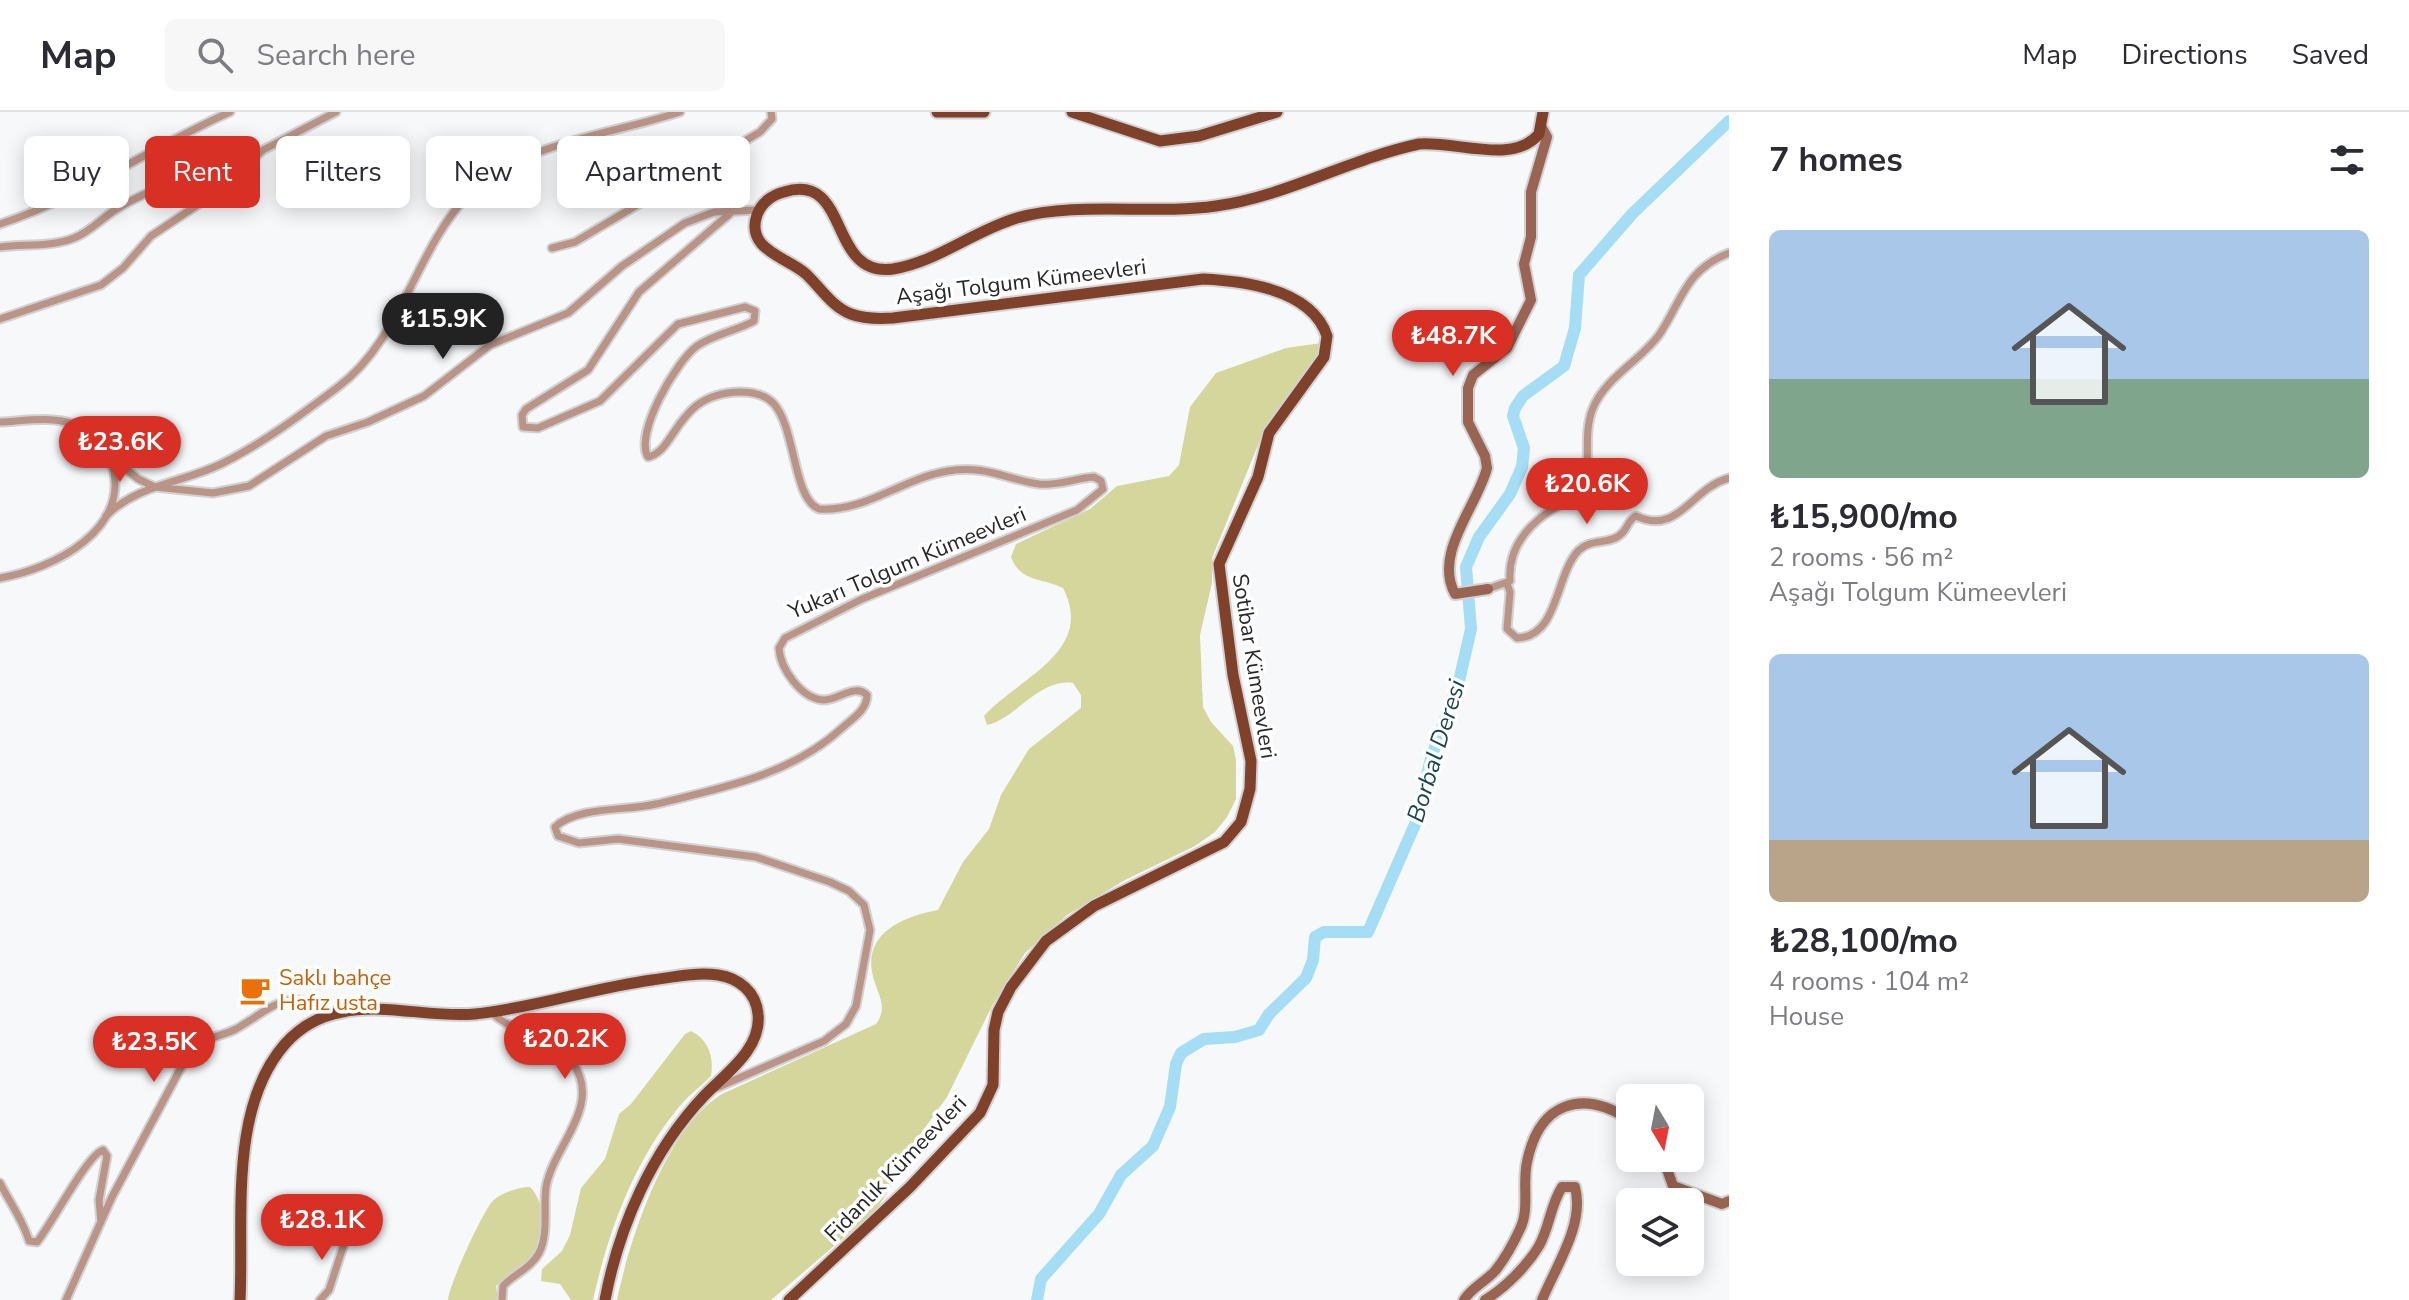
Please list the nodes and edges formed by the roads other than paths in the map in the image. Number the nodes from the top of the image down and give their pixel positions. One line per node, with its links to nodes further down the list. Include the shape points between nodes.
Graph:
1 (230, 112): 16 (street, via 163,143 66,200)
2 (336, 112): 11 (street, via 279,139)
3 (680, 112): 25 (street, via 562,145 488,179 461,204 378,345 341,385 233,458)
4 (771, 112): 18 (street, via 772,119 760,132 575,242)
5 (937, 112): 6 (main road)
6 (984, 112)
7 (1072, 112): 8 (main road, via 1160,141 1199,136)
8 (1277, 112)
9 (1543, 112): 10 (main road)
10 (1542, 128): 15 (main road, Aşağı Tolgum Kümeevleri, via 1520,150 1419,144 1288,190 1215,206 1039,213 990,227 889,269 867,267 857,259 833,213 815,192 779,193); 29 (street, via 1547,137 1531,192 1531,237 1524,264 1531,300 1507,348 1473,375 1468,388 1468,422 1487,468 1450,554 1450,584 1455,594)
11 (260, 155)
12 (145, 197): 17 (street, via 66,241)
13 (190, 208): 20 (street, via 151,236 101,285)
14 (734, 210): 15 (street, Aşağı Tolgum Kümeevleri); 25 (street, Aşağı Tolgum Kümeevleri, via 685,223 622,266 568,313 490,345 424,396 326,436 267,477 213,493); 33 (street, Yukarı Tolgum Kümeevleri, via 655,275 623,313 596,362 576,380 532,403 522,415 523,427 538,428 600,401 678,324 745,307 755,311 754,321 702,343 677,367 649,425 644,445 648,457 703,400 752,393 768,398 780,413 805,497 819,509 860,504 924,477 965,469 1043,484 1094,477 1103,489 1090,503 1064,516 862,599 785,638 779,648 782,662 807,694 823,700 857,690 867,695 859,712 812,754 725,786 656,804 595,812 555,827 558,836 579,843 618,839 756,857 849,891 864,905 870,930 856,1006 846,1024 824,1041)
15 (759, 210): 21 (main road, Aşağı Tolgum Kümeevleri, via 756,229 763,247 804,273 841,309 864,317 893,318 1203,279 1253,286 1296,302 1320,321)
16 (0, 224)
17 (0, 247)
18 (552, 248)
19 (1729, 253): 28 (street, via 1696,273 1659,335 1600,395 1591,411 1584,494 1560,503 1530,527 1509,564)
20 (0, 319)
21 (1327, 336): 30 (main road, Sotibar Kümeevleri, via 1324,357 1269,433 1258,477 1219,564 1251,761 1241,822 1209,851 1082,914)
22 (0, 422): 23 (street, Aşağı Tolgum Kümeevleri, via 73,424 93,435)
23 (108, 454): 25 (street, Aşağı Tolgum Kümeevleri); 26 (street, via 115,486)
24 (1729, 478): 28 (street, via 1716,482 1669,520 1658,524 1631,518 1621,535 1591,541 1579,550 1566,567 1546,623 1535,635 1517,638 1507,629)
25 (155, 487): 26 (street, via 128,497)
26 (106, 516): 27 (street, via 88,539 59,559)
27 (0, 578)
28 (1507, 584): 29 (street)
29 (1488, 589)
30 (1030, 959): 45 (main road, Fidanlık Kümeevleri, via 998,1012 993,1085 980,1113)
31 (490, 1011): 32 (main road, via 464,1015 357,1010); 33 (main road, via 670,978 732,979 754,999 757,1030 746,1052); 43 (street, via 503,1023 556,1047 578,1072 581,1097 578,1117 546,1186 540,1249 503,1286)
32 (330, 1015): 38 (street, via 308,1002 278,1002 191,1049); 41 (main road, via 310,1023 284,1045 255,1108 240,1175)
33 (708, 1091): 44 (main road, via 646,1175)
34 (1616, 1111): 46 (street, via 1591,1102 1569,1104 1549,1115 1526,1164 1522,1226 1495,1271)
35 (1668, 1172): 37 (street, via 1673,1186 1722,1204)
36 (0, 1183): 38 (street, via 9,1205 25,1223 29,1241 37,1242 90,1159 103,1150 107,1156)
37 (1729, 1201)
38 (101, 1222): 40 (street)
39 (346, 1238): 42 (street, via 329,1290)
40 (66, 1300)
41 (240, 1300)
42 (320, 1300)
43 (502, 1300)
44 (605, 1300)
45 (789, 1300)
46 (1464, 1300)
47 (1485, 1300): 48 (street, via 1501,1290 1538,1247 1562,1187 1575,1187 1579,1203 1564,1257)
48 (1542, 1300)

